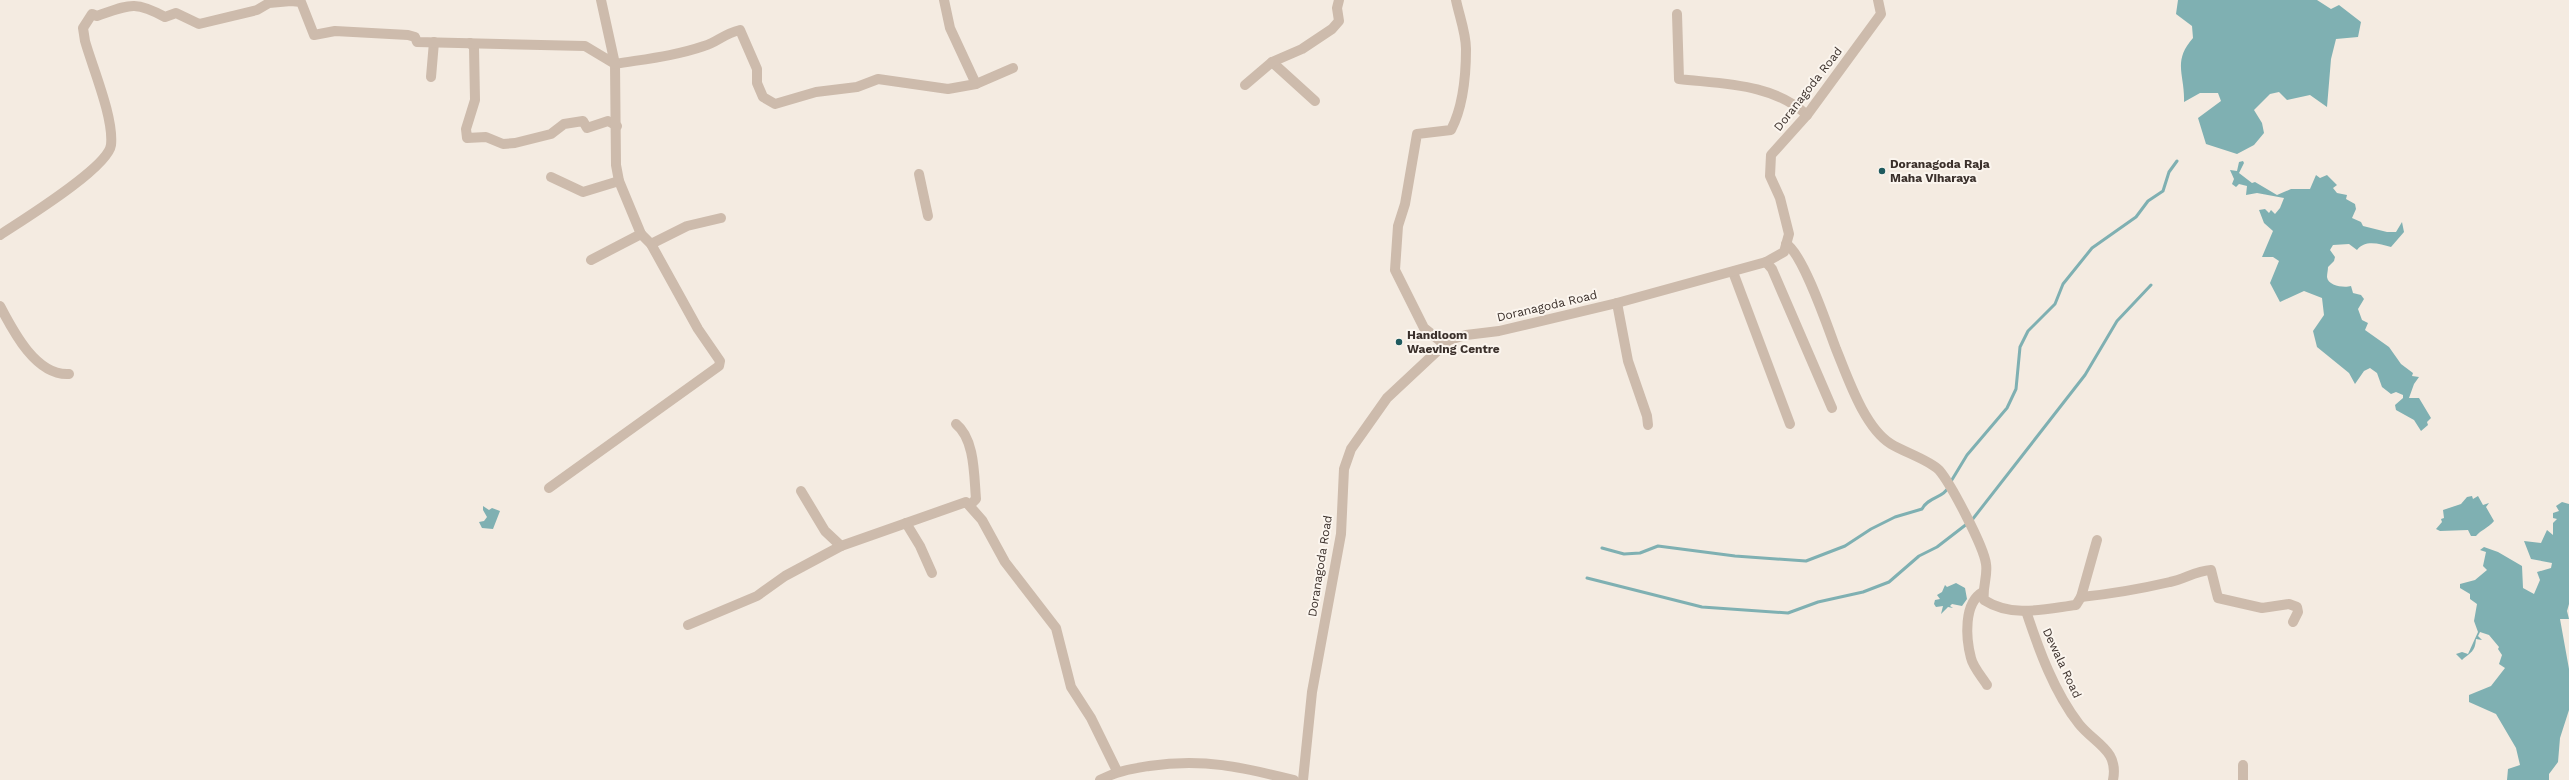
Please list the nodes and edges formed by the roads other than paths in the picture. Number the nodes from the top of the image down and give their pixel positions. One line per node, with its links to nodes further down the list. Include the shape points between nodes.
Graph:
1 (601, 0): 10 (street)
2 (944, 0): 13 (street, via 950,28)
3 (1339, 0): 9 (street, via 1339,21 1332,29 1302,49)
4 (1456, 0): 32 (street, via 1466,48 1460,100 1451,130 1417,134 1405,204 1398,226 1395,270 1424,328)
5 (1878, 0): 16 (street, Doranagoda Road, via 1881,14)
6 (1677, 14): 16 (street, via 1679,79 1762,90 1795,103)
7 (434, 42): 8 (street); 12 (street); 23 (street, via 418,42 416,37 408,35 336,31 314,35 301,2 291,1 269,3 257,10 199,24 176,12 164,17 147,5 135,3 97,16 92,14 83,28 111,127 111,146 107,155 67,191)
8 (470, 43): 10 (street, via 585,46); 17 (street, via 474,47 475,100 466,129 467,138 486,137 503,144 551,134 564,124 583,122 587,128 608,121)
9 (1272, 62): 14 (street); 15 (street)
10 (615, 64): 13 (street, via 670,56 705,46 725,34 740,30 757,69 757,83 763,97 775,104 816,92 857,87 878,79 948,88); 17 (street)
11 (1013, 68): 13 (street)
12 (431, 76)
13 (976, 84)
14 (1245, 85)
15 (1315, 101)
16 (1807, 115): 26 (street, Doranagoda Road, via 1771,155 1770,176 1780,198 1789,234)
17 (617, 126): 20 (street, via 616,165)
18 (918, 174): 21 (street)
19 (551, 177): 20 (street, via 583,192)
20 (619, 181): 24 (street)
21 (928, 216)
22 (721, 218): 25 (street, via 687,226)
23 (0, 234)
24 (641, 234): 25 (street); 27 (street)
25 (651, 244): 38 (street, via 698,329 720,361 719,366)
26 (1786, 244): 28 (street, Doranagoda Road, via 1784,252); 45 (street, via 1792,247 1806,273 1855,394 1872,424 1881,437 1891,444 1938,469 1950,486 1982,551 1986,565)
27 (592, 260)
28 (1766, 262): 29 (street, Doranagoda Road); 34 (street, via 1772,269)
29 (1733, 272): 30 (street, Doranagoda Road); 36 (street)
30 (1617, 303): 32 (street, Doranagoda Road, via 1499,331 1466,335); 37 (street, via 1628,361)
31 (0, 306): 33 (street, via 12,329 36,360 58,374)
32 (1444, 344): 55 (street, Doranagoda Road, via 1387,398 1351,449 1344,469 1341,534 1312,692)
33 (69, 374)
34 (1832, 408)
35 (956, 424): 40 (street, via 964,430 972,458 976,499)
36 (1790, 424)
37 (1648, 425)
38 (549, 488)
39 (801, 491): 43 (street, via 825,531)
40 (970, 505): 41 (street, via 966,502); 52 (street, via 982,520 1005,562 1056,628 1071,687 1091,718)
41 (906, 523): 43 (street); 44 (street)
42 (2097, 540): 46 (street)
43 (841, 546): 49 (street, via 785,576 757,596)
44 (932, 573)
45 (1983, 592): 47 (street, via 1984,600 1997,608); 50 (street, via 1976,596 1967,619 1971,659)
46 (2081, 597): 47 (street, via 2076,606); 48 (street, via 2172,582 2197,571 2211,570 2218,598 2262,608 2289,604 2298,607)
47 (2026, 612): 56 (street, Dewala Road, via 2060,696 2079,724 2110,753 2114,763)
48 (2293, 622)
49 (688, 625)
50 (1988, 685)
51 (2243, 765): 57 (street)
52 (1117, 771): 53 (street); 54 (street, via 1180,761 1227,764)
53 (1100, 780)
54 (1294, 780)
55 (1303, 780)
56 (2113, 780)
57 (2243, 780)

